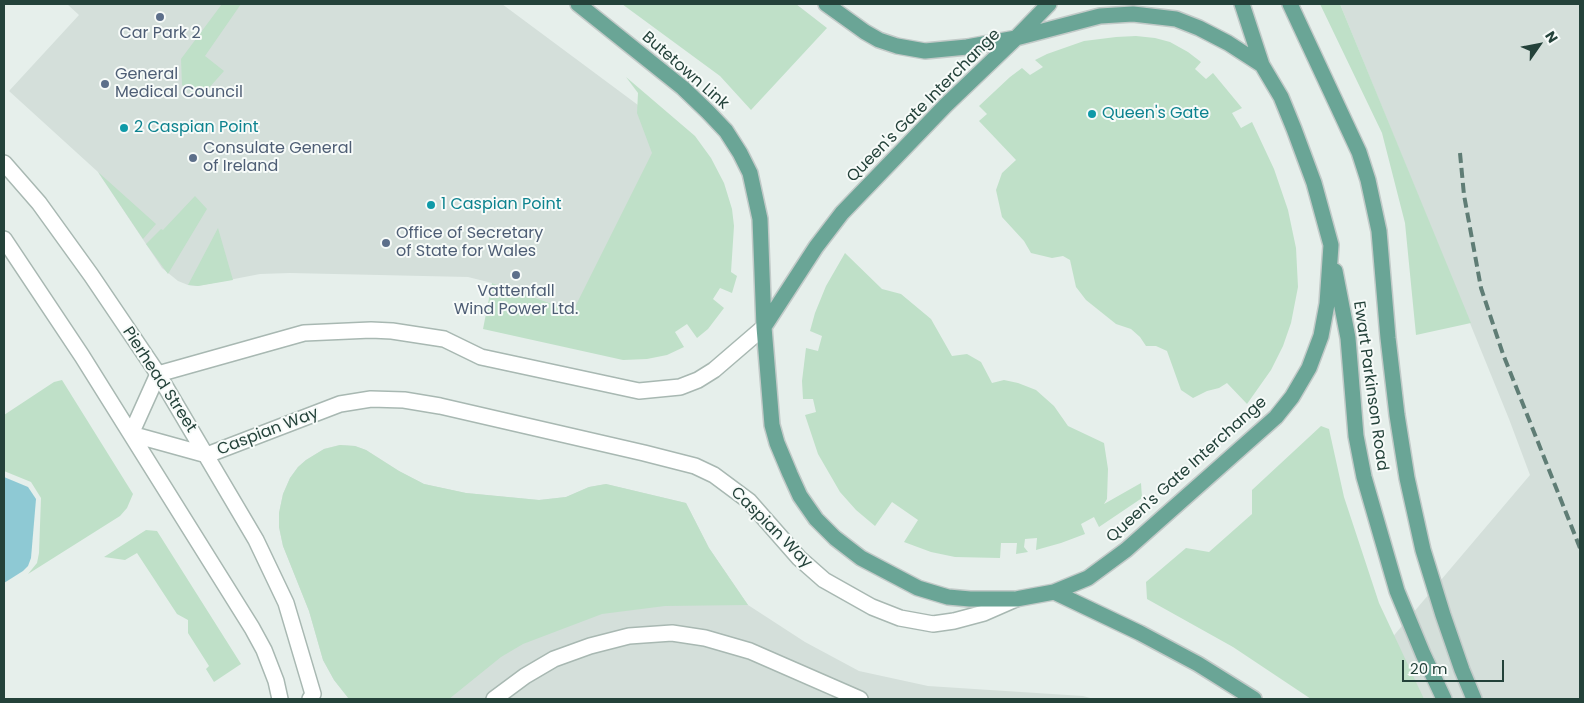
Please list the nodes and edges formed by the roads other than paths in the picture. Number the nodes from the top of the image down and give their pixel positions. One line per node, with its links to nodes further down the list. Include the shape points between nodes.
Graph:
1 (578, 4): 11 (main road, Butetown Link, via 683,88 726,131 740,153 750,173 760,220)
2 (826, 4): 6 (main road, via 865,32 897,46 925,51)
3 (1049, 4): 6 (main road)
4 (1242, 4): 7 (main road)
5 (1290, 4): 23 (main road, via 1359,152 1368,180 1379,231 1388,338 1407,478 1423,550)
6 (1016, 38): 7 (main road, Queen's Gate Interchange, via 1100,16 1156,16 1199,28); 11 (main road, Queen's Gate Interchange, via 842,213)
7 (1262, 65): 10 (main road, Queen's Gate Interchange, via 1294,129)
8 (4, 163): 12 (street, Pierhead Street, via 39,202)
9 (4, 239): 13 (street)
10 (1331, 244): 15 (main road, Queen's Gate Interchange, via 1328,304 1321,336 1309,368 1292,397 1270,423 1126,550 1088,578); 22 (main road, Ewart Parkinson Road, via 1348,338 1356,436 1364,477 1397,591)
11 (764, 327): 12 (street, via 698,380 680,387 639,392 481,357 444,339 371,330 304,334); 16 (main road, Queen's Gate Interchange, via 772,424 777,443 800,496 816,518 861,558 918,588 948,597)
12 (158, 374): 13 (street); 14 (street, Pierhead Street)
13 (131, 434): 14 (street, Caspian Way); 17 (street, via 264,650)
14 (207, 455): 16 (street, Caspian Way, via 340,404 371,399 440,406 695,466 714,475 749,501 799,558 824,580 872,607 900,618 933,624 954,622); 18 (street, Pierhead Street, via 256,540 286,603 313,694)
15 (1054, 592): 16 (main road, Queen's Gate Interchange); 21 (main road, via 1198,664)
16 (1016, 599)
17 (280, 699)
18 (310, 699)
19 (494, 699): 20 (street, via 554,659 629,636 672,633 705,638 750,651)
20 (860, 699)
21 (1254, 699)
22 (1444, 699)
23 (1474, 699)

